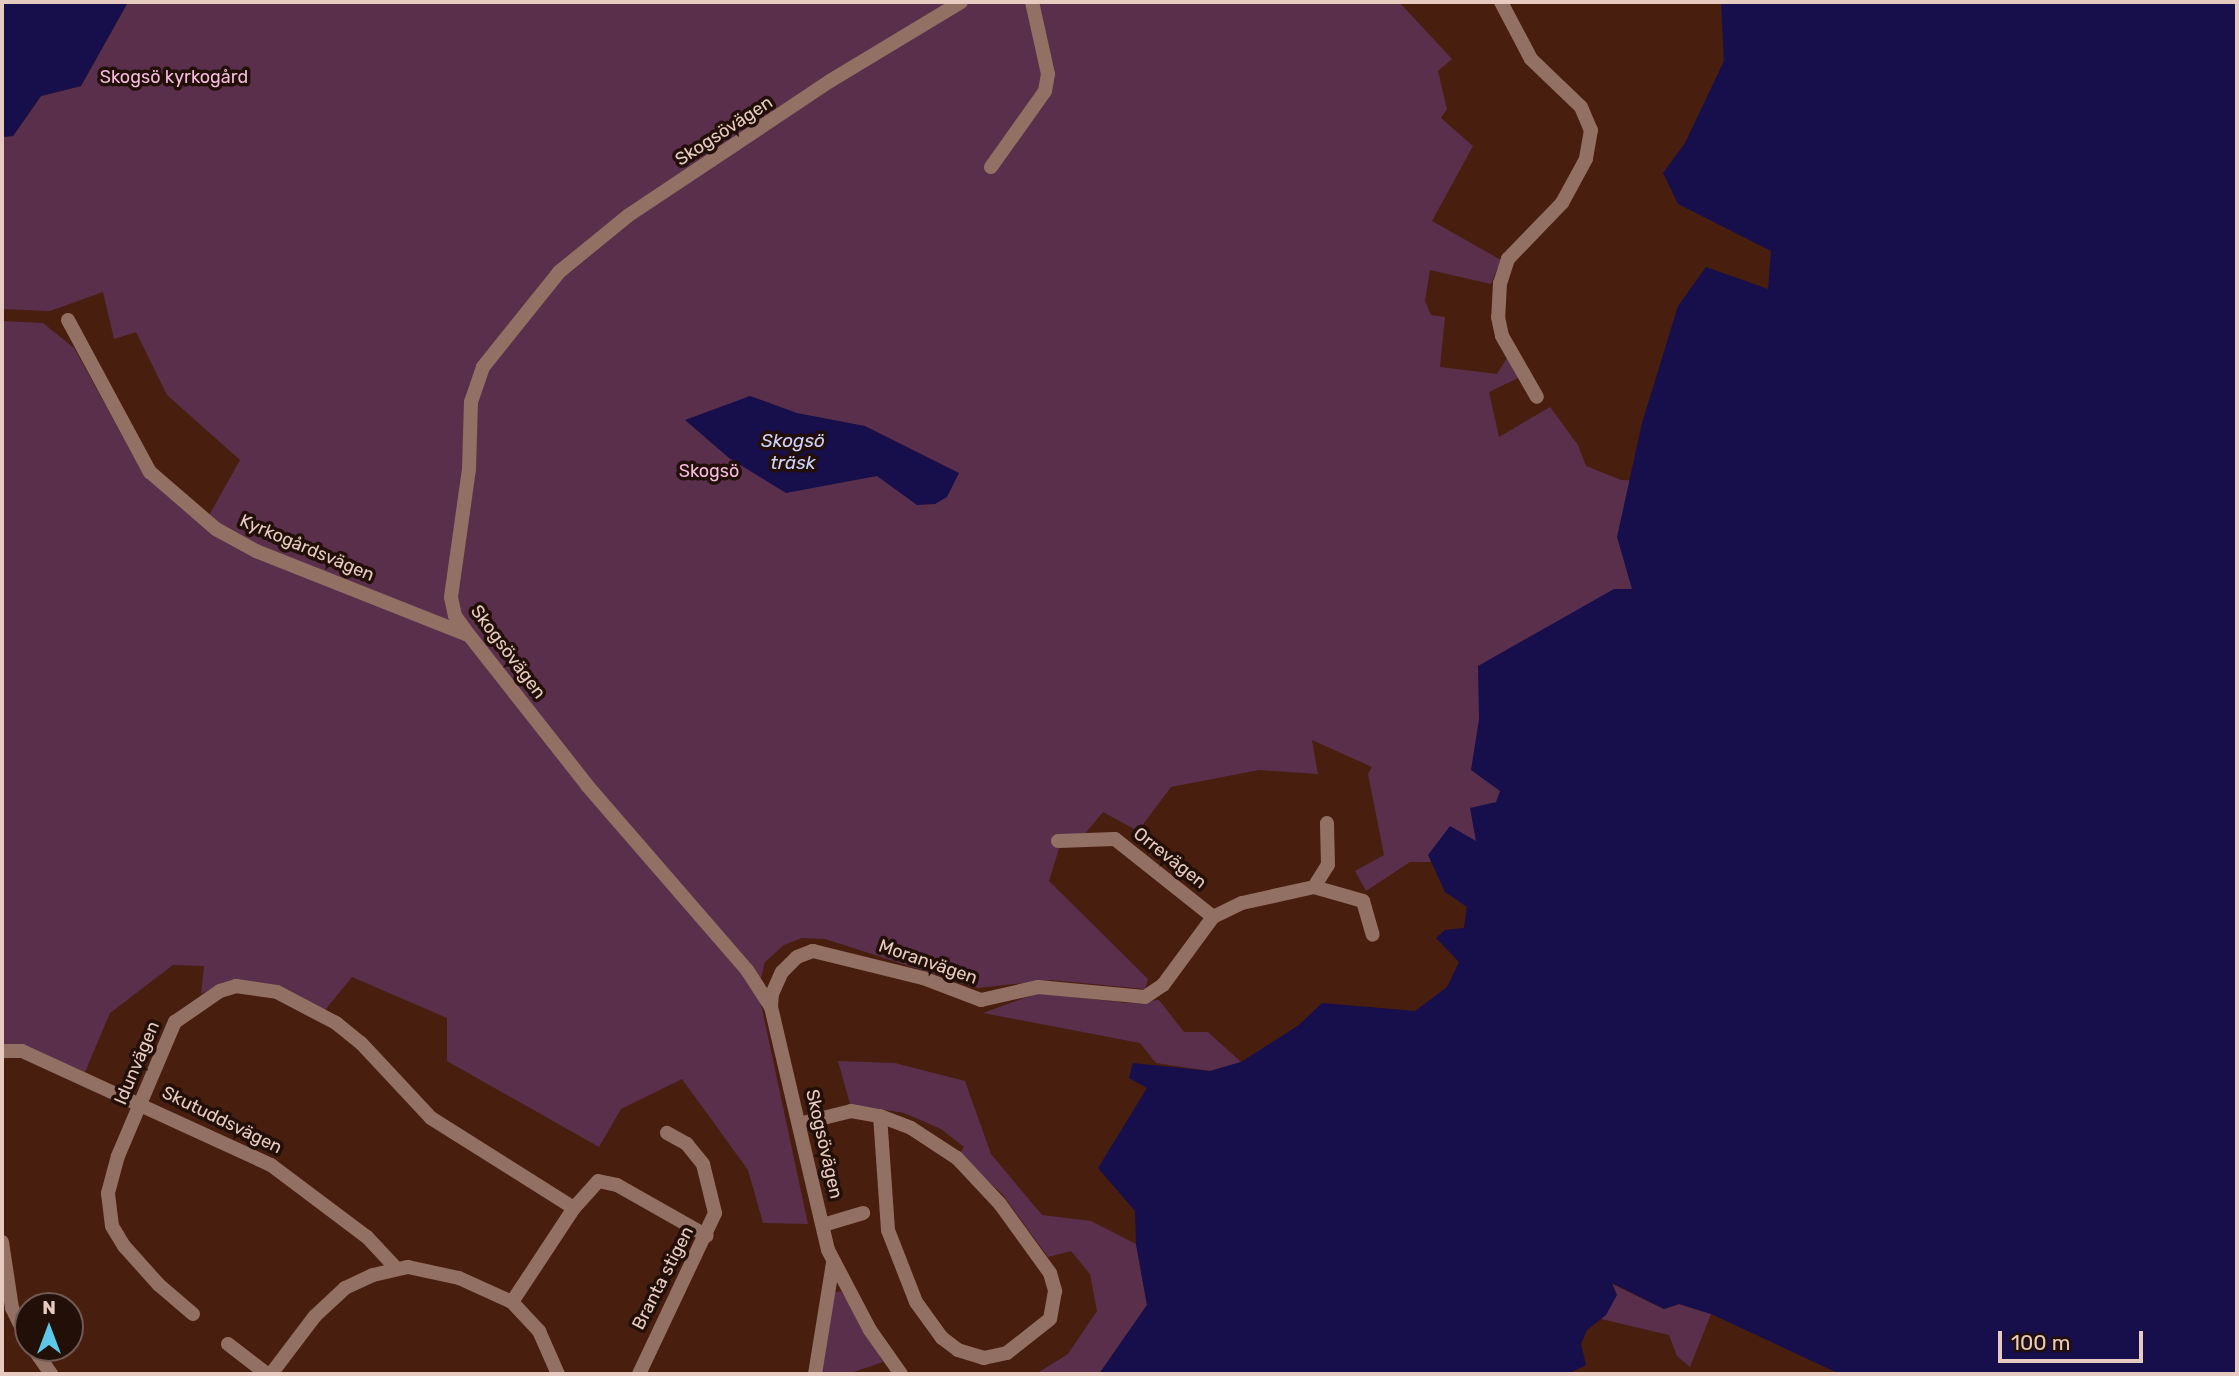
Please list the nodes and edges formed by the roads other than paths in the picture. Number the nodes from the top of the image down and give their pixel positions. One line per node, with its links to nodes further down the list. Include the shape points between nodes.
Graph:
1 (961, 2): 7 (street, Skogsövägen, via 830,81 599,236 559,272 517,322 484,367 471,402 470,468 451,597 455,616)
2 (1032, 2): 4 (street, via 1048,74 1045,92)
3 (1501, 2): 6 (street, via 1531,59 1581,107 1591,130 1586,159 1562,203 1508,259 1500,283 1498,317 1503,336)
4 (991, 167)
5 (68, 320): 7 (street, Kyrkogårdsvägen, via 150,472 205,520 238,544)
6 (1537, 397)
7 (469, 635): 13 (street, Skogsövägen, via 587,785 747,970)
8 (1327, 823): 10 (street, via 1328,865)
9 (1058, 841): 11 (street, Orrevägen, via 1115,839)
10 (1314, 887): 11 (street, Moranvägen, via 1242,903); 12 (street, Moranvägen, via 1363,901)
11 (1213, 917): 13 (street, Moranvägen, via 1163,985 1145,997 1038,987 981,1000 923,978 813,951 797,957 782,972)
12 (1373, 934)
13 (771, 1007): 17 (street, Skogsövägen)
14 (4, 1050): 15 (street, Skutuddsvägen, via 22,1051)
15 (141, 1102): 19 (street, Idunvägen, via 165,1041 187,1010 236,986 277,992 336,1023 361,1043 431,1118); 25 (street, Skutuddsvägen, via 282,1171 367,1237); 28 (street, Idunvägen, via 111,1179 108,1210 124,1246 159,1286)
16 (880, 1116): 16 (street, via 911,1128 957,1158 1000,1203 1050,1273 1055,1299 1050,1319 1007,1353 984,1358 958,1350 942,1338 915,1302 888,1230); 17 (street, via 851,1111)
17 (800, 1124): 21 (street, Skogsövägen)
18 (667, 1133): 22 (street, Branta stigen, via 687,1144 703,1164 715,1213)
19 (574, 1208): 22 (street, via 598,1181 607,1180); 26 (street)
20 (863, 1213): 21 (street)
21 (823, 1225): 24 (street, Skogsövägen)
22 (707, 1236): 32 (street, Branta stigen)
23 (2, 1242): 27 (street)
24 (833, 1263): 33 (street); 34 (street, Skogsövägen)
25 (396, 1268): 26 (street, via 444,1273); 30 (street, via 359,1280 330,1301)
26 (512, 1302): 31 (street, via 539,1331)
27 (14, 1312)
28 (193, 1314)
29 (228, 1344): 30 (street)
30 (269, 1374)
31 (558, 1374)
32 (639, 1374)
33 (815, 1374)
34 (901, 1374)

